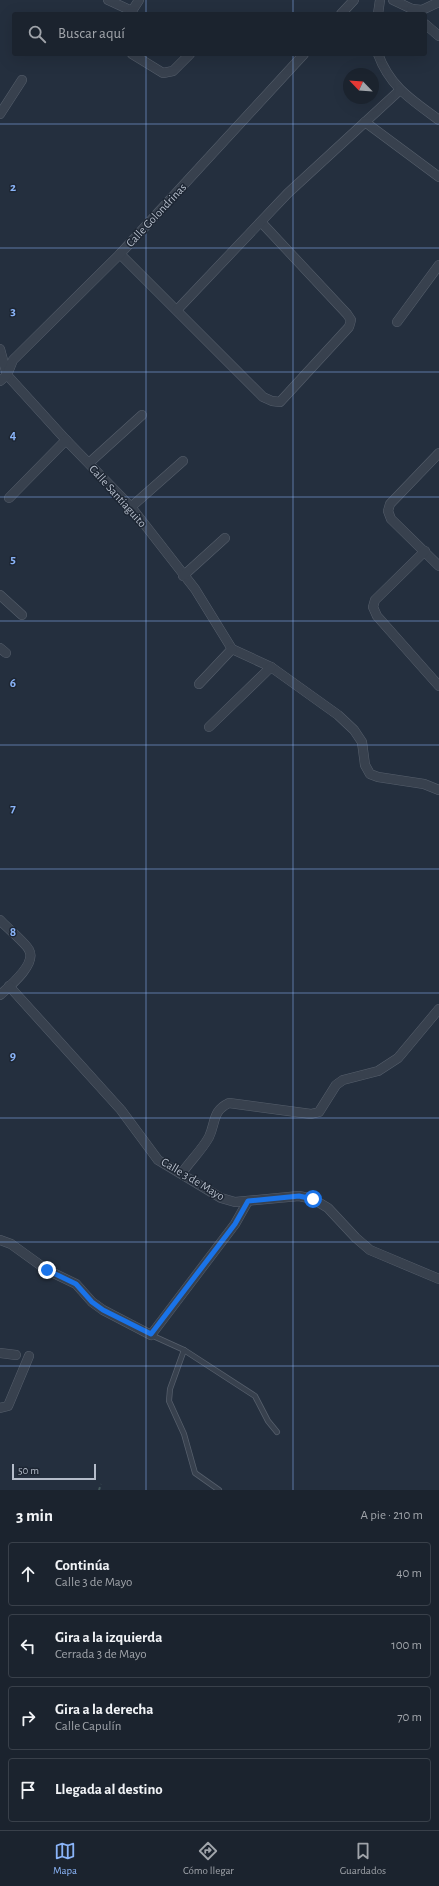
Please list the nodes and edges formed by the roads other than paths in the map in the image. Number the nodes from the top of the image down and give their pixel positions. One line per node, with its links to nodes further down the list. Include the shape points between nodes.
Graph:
1 (108, 0): 8 (street)
2 (139, 0): 9 (street)
3 (354, 0): 10 (street)
4 (380, 0): 11 (street)
5 (393, 0): 7 (street)
6 (439, 2): 7 (street)
7 (413, 11)
8 (129, 12)
9 (132, 12)
10 (343, 12)
11 (378, 12)
12 (427, 26): 13 (street)
13 (439, 36)
14 (135, 56): 15 (street, via 163,73 173,70)
15 (188, 56)
16 (302, 56): 25 (street, Calle Golondrinas)
17 (379, 56): 19 (street, via 384,69)
18 (22, 80): 20 (street)
19 (400, 90): 21 (street); 22 (street)
20 (0, 114)
21 (439, 120)
22 (365, 122): 23 (street); 24 (street, via 288,193)
23 (439, 177)
24 (261, 222): 27 (street); 27 (street, via 350,320 349,327 280,402 263,397)
25 (120, 254): 27 (street); 30 (street, Calle Golondrinas, via 13,360)
26 (439, 265): 28 (street)
27 (177, 310)
28 (397, 322)
29 (0, 349): 30 (street, Calle Santiaguito)
30 (4, 378): 32 (street, Calle Santiaguito)
31 (142, 415): 35 (street)
32 (66, 440): 35 (street, Calle Santiaguito); 36 (street)
33 (439, 453): 39 (street, via 390,504 388,510 391,519)
34 (183, 461): 37 (street)
35 (89, 463): 37 (street, Calle Santiaguito)
36 (8, 498)
37 (131, 507): 41 (street, Calle Santiaguito)
38 (225, 538): 41 (street)
39 (425, 551): 40 (street); 47 (street, via 375,600 373,608 377,616)
40 (439, 566)
41 (183, 576): 44 (street, Calle Santiaguito)
42 (0, 595): 43 (street)
43 (22, 615)
44 (232, 649): 45 (street); 46 (street)
45 (271, 667): 48 (street); 49 (street, via 319,700 354,730 362,742 365,765 370,774 378,778 424,784)
46 (199, 684)
47 (439, 686)
48 (209, 727)
49 (439, 790)
50 (0, 920): 51 (street, via 29,950 31,960)
51 (9, 986): 52 (street); 54 (street, Calle 3 de Mayo, via 121,1110 158,1160)
52 (0, 995)
53 (439, 1009): 54 (street, via 398,1058 378,1071 343,1080 336,1085 319,1112 311,1114 229,1103 221,1107 216,1114 209,1137)
54 (182, 1173): 55 (street, Calle 3 de Mayo, via 221,1198 235,1202)
55 (248, 1201): 57 (street, Calle 3 de Mayo, via 299,1196 313,1199 328,1208 370,1250); 58 (street, via 235,1224)
56 (0, 1240): 58 (street, via 11,1244 47,1270 76,1284 103,1310)
57 (439, 1279)
58 (151, 1334): 59 (lane)
59 (184, 1350): 64 (lane, via 255,1396); 65 (lane, via 170,1389 169,1401 184,1434 196,1473)
60 (0, 1353): 61 (street)
61 (16, 1355)
62 (30, 1356): 63 (street, via 8,1406)
63 (0, 1408)
64 (276, 1432)
65 (218, 1490)

